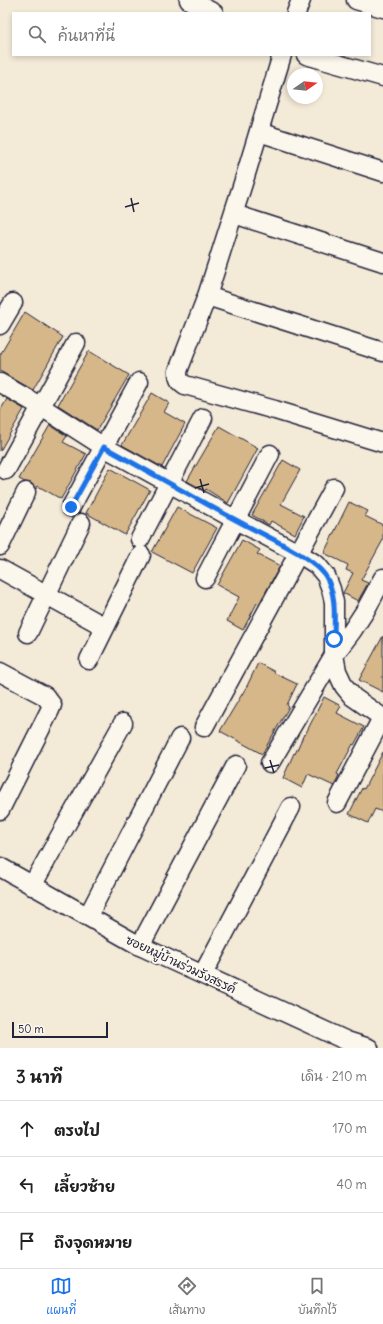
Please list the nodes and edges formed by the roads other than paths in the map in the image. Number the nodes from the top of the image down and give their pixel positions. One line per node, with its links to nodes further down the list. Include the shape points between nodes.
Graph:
1 (189, 0): 5 (street)
2 (301, 0): 6 (street)
3 (356, 0): 4 (street)
4 (383, 8)
5 (212, 12)
6 (296, 12)
7 (282, 56): 10 (street)
8 (311, 56): 9 (street)
9 (383, 77)
10 (259, 132): 11 (street); 12 (street)
11 (383, 172)
12 (234, 214): 13 (street); 14 (street)
13 (383, 262)
14 (207, 296): 18 (street); 23 (street, via 178,372 179,381 185,385)
15 (13, 303): 16 (street)
16 (0, 325)
17 (76, 343): 21 (street)
18 (383, 352)
19 (139, 382): 24 (street)
20 (0, 383): 21 (street)
21 (40, 406): 24 (street); 26 (street)
22 (203, 418): 27 (street)
23 (382, 439)
24 (104, 447): 27 (street); 30 (street)
25 (270, 454): 31 (street)
26 (6, 470)
27 (169, 483): 31 (street); 39 (street)
28 (334, 488): 34 (street)
29 (26, 492): 33 (street)
30 (71, 507)
31 (236, 520): 34 (street); 36 (street)
32 (81, 523): 38 (street)
33 (0, 546)
34 (298, 553): 41 (street, via 317,566 326,576 331,589 334,602); 46 (street)
35 (0, 568): 38 (street)
36 (205, 578)
37 (383, 578): 41 (street, via 357,624)
38 (46, 594): 39 (street); 40 (street)
39 (105, 627): 42 (street)
40 (28, 632)
41 (334, 655): 44 (street, via 344,686 353,697); 48 (street)
42 (89, 660)
43 (0, 672): 52 (street, via 45,696 52,705)
44 (383, 718): 50 (street)
45 (123, 723): 54 (street)
46 (204, 727)
47 (180, 738): 55 (street)
48 (270, 763)
49 (236, 765): 56 (street)
50 (337, 803)
51 (291, 807): 57 (street)
52 (0, 810)
53 (0, 867): 54 (street, ซอยหมู่บ้านร่วมรังสรรค์)
54 (32, 886): 55 (street, ซอยหมู่บ้านร่วมรังสรรค์)
55 (88, 916): 56 (street, ซอยหมู่บ้านร่วมรังสรรค์)
56 (140, 946): 57 (street, ซอยหมู่บ้านร่วมรังสรรค์)
57 (202, 974): 58 (street, ซอยหมู่บ้านร่วมรังสรรค์, via 347,1041)
58 (369, 1048)

